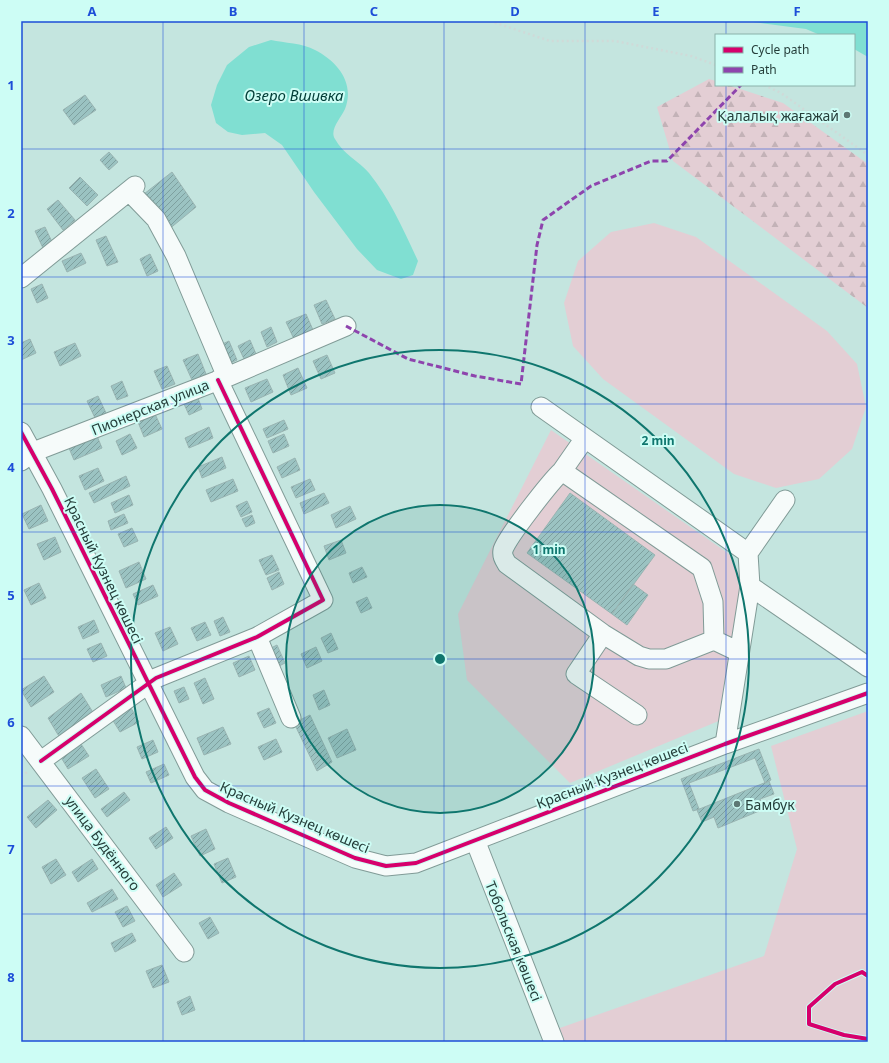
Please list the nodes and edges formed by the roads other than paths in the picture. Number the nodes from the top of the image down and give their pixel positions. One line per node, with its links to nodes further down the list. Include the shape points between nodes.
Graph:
1 (21, 278): 3 (street, via 132,188 156,219 176,256)
2 (346, 326): 3 (street, Пионерская улица)
3 (223, 379): 7 (street, Пионерская улица); 13 (street, via 323,600)
4 (541, 407): 6 (street)
5 (21, 432): 7 (street, Красный Кузнец көшесі)
6 (585, 438): 8 (street); 10 (street)
7 (27, 457): 17 (street, Красный Кузнец көшесі)
8 (562, 471): 12 (street, via 517,528 504,548 503,556 507,564); 14 (street, via 702,568 713,602)
9 (785, 500): 10 (street)
10 (748, 553): 11 (street)
11 (750, 586): 15 (street); 16 (street)
12 (603, 634): 14 (street, via 639,656 649,659 666,659); 19 (street, via 576,674)
13 (258, 637): 17 (street); 20 (street)
14 (714, 640): 15 (street)
15 (739, 652): 22 (street)
16 (868, 668)
17 (147, 683): 23 (street); 24 (street, Красный Кузнец көшесі, via 194,777 205,790 229,803 355,858 386,866 416,863)
18 (868, 693): 22 (street, Красный Кузнец көшесі)
19 (638, 715)
20 (291, 718)
21 (21, 736): 23 (street, улица Будённого)
22 (725, 744): 24 (street, Красный Кузнец көшесі)
23 (41, 761): 25 (street, улица Будённого)
24 (475, 840): 26 (street, Тобольская көшесі)
25 (184, 952)
26 (554, 1042)

